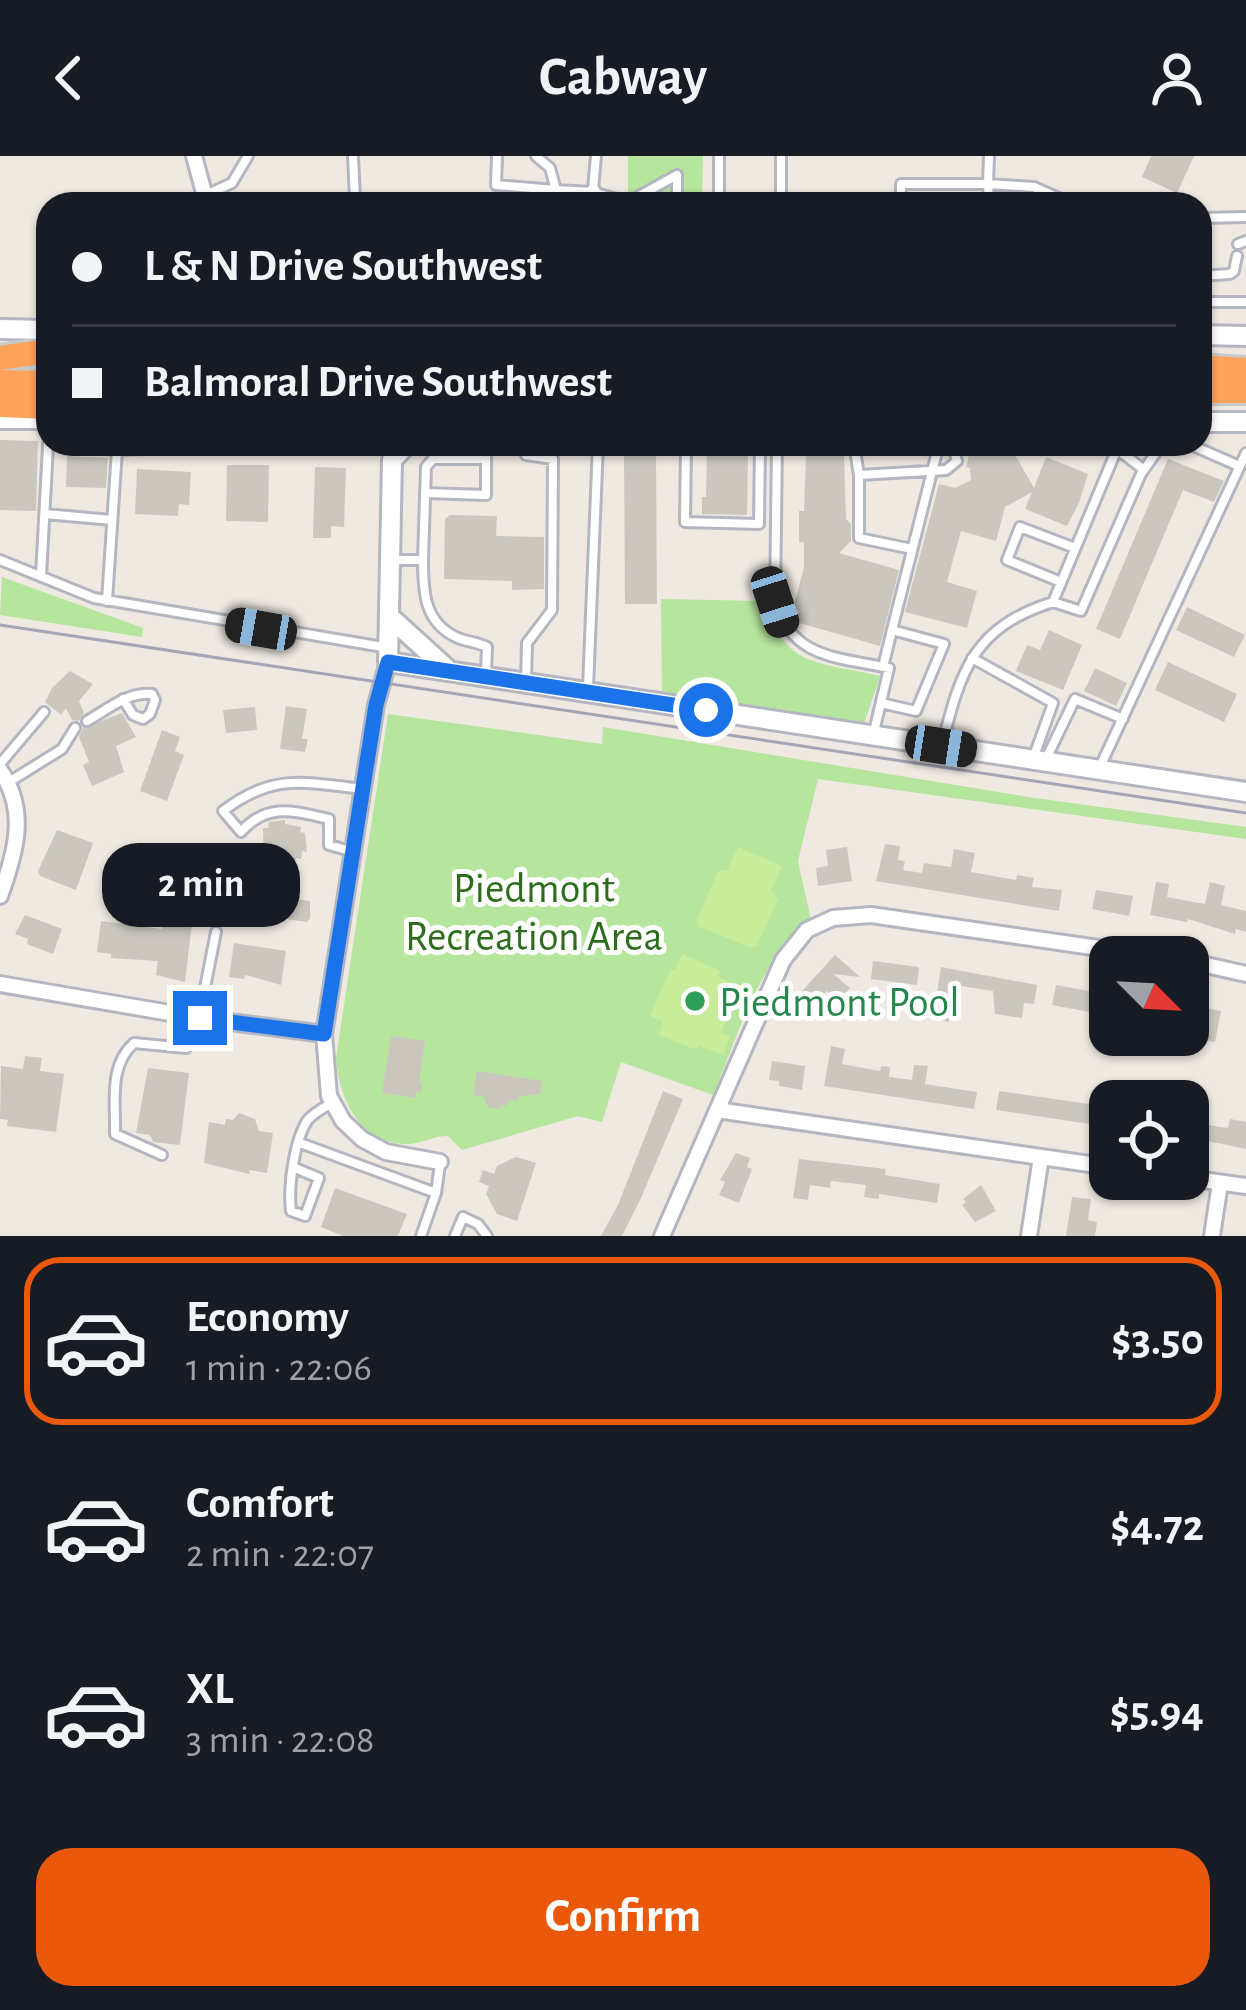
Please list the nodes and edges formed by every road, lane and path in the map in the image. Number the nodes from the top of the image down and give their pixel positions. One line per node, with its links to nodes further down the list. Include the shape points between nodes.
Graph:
1 (194, 156): 12 (street)
2 (248, 156): 13 (lane)
3 (353, 156): 14 (lane)
4 (497, 156): 11 (lane, via 496,185)
5 (536, 156): 11 (lane)
6 (596, 156): 16 (lane)
7 (719, 156): 19 (lane)
8 (781, 156): 20 (lane)
9 (989, 156): 10 (lane)
10 (988, 184): 21 (lane, via 902,184); 22 (lane); 23 (lane)
11 (556, 190): 15 (lane)
12 (205, 192)
13 (219, 192)
14 (355, 192)
15 (565, 192)
16 (593, 192)
17 (650, 192): 18 (lane, via 677,176)
18 (677, 192)
19 (719, 192)
20 (781, 192)
21 (902, 192)
22 (988, 192)
23 (1045, 192)
24 (1246, 217): 25 (lane)
25 (1212, 218)
26 (1237, 256): 27 (lane, via 1230,274)
27 (1212, 275)
28 (1212, 302): 29 (lane)
29 (1246, 302)
30 (0, 329): 31 (street)
31 (36, 330)
32 (1212, 335): 33 (street)
33 (1246, 336)
34 (36, 354): 35 (highway)
35 (0, 362): 36 (highway)
36 (36, 365)
37 (0, 382): 38 (highway)
38 (36, 383)
39 (1212, 391): 40 (highway)
40 (1246, 391)
41 (0, 405): 42 (highway)
42 (36, 406)
43 (0, 419): 44 (street)
44 (36, 419)
45 (1212, 422): 46 (street)
46 (1246, 422)
47 (1246, 453): 66 (lane)
48 (1212, 454): 66 (lane)
49 (48, 456): 71 (lane)
50 (116, 456): 72 (lane)
51 (388, 456): 65 (street)
52 (396, 456): 65 (street)
53 (533, 456): 89 (lane, via 553,459 552,610 527,643)
54 (598, 456): 90 (lane)
55 (686, 456): 56 (lane, via 686,522 759,524)
56 (760, 456)
57 (777, 456): 86 (lane, via 775,602 783,627 813,651)
58 (856, 456): 69 (lane)
59 (936, 456): 68 (lane)
60 (956, 456): 68 (lane, via 953,468)
61 (1114, 456): 73 (lane)
62 (1128, 456): 67 (lane)
63 (1154, 456): 67 (lane)
64 (486, 459): 70 (lane, via 433,458); 70 (lane, via 486,494)
65 (392, 460): 75 (street)
66 (1239, 466): 94 (lane)
67 (1144, 470): 81 (lane, via 1082,611)
68 (932, 472): 69 (lane); 74 (lane)
69 (859, 475): 74 (lane, via 860,538)
70 (425, 493): 76 (lane)
71 (45, 514): 72 (lane); 78 (lane)
72 (112, 520): 80 (lane)
73 (1075, 548): 79 (lane); 79 (lane, via 1020,527 1013,543 1007,560)
74 (912, 549): 83 (lane)
75 (389, 560): 76 (lane); 82 (street)
76 (423, 560): 88 (lane, via 431,615 459,638 487,647)
77 (1, 561): 78 (lane)
78 (41, 577): 80 (lane)
79 (1061, 582): 81 (lane)
80 (107, 601): 84 (lane)
81 (1053, 602): 85 (lane, via 998,626)
82 (391, 617): 84 (street); 87 (street)
83 (892, 630): 86 (lane); 92 (lane, via 944,644 916,711)
84 (388, 655): 87 (street); 102 (street)
85 (972, 658): 98 (lane); 99 (lane, via 1053,703)
86 (883, 667): 92 (lane, via 889,668)
87 (450, 671): 88 (street)
88 (486, 677): 89 (street)
89 (526, 683): 90 (street)
90 (588, 692): 97 (street)
91 (123, 699): 95 (lane)
92 (881, 703): 97 (lane)
93 (44, 712): 101 (lane)
94 (1124, 719): 99 (lane, via 1075,699); 100 (lane)
95 (87, 721)
96 (75, 728): 101 (lane, via 62,749)
97 (873, 736): 98 (street)
98 (941, 746): 99 (street)
99 (1039, 761): 100 (street)
100 (1098, 771): 103 (street)
101 (3, 772): 105 (street, via 18,825)
102 (363, 789): 104 (street); 104 (lane, via 280,781 223,811 241,832 269,809 329,819 328,845)
103 (1246, 792)
104 (354, 852): 112 (street)
105 (0, 896)
106 (216, 932): 111 (lane)
107 (1089, 946): 114 (street, via 937,923 833,918 807,930 783,960)
108 (1209, 966): 109 (street)
109 (1246, 974)
110 (2, 988): 111 (street)
111 (192, 1017): 112 (street); 116 (lane, via 186,1048 134,1043 115,1071 115,1134)
112 (324, 1034): 113 (street)
113 (333, 1102): 115 (lane, via 305,1124); 118 (street, via 362,1139)
114 (717, 1110): 117 (street); 128 (street)
115 (300, 1143): 120 (lane); 124 (lane)
116 (162, 1155)
117 (1042, 1157): 119 (street); 129 (street)
118 (440, 1162): 124 (lane)
119 (1089, 1164)
120 (295, 1168): 120 (lane, via 291,1211 304,1216 319,1178)
121 (1209, 1181): 122 (street)
122 (1220, 1183): 123 (street); 130 (street)
123 (1246, 1186)
124 (436, 1193): 125 (lane)
125 (421, 1236)
126 (455, 1236): 127 (lane, via 463,1217)
127 (487, 1236)
128 (662, 1236)
129 (1029, 1236)
130 (1212, 1236)

